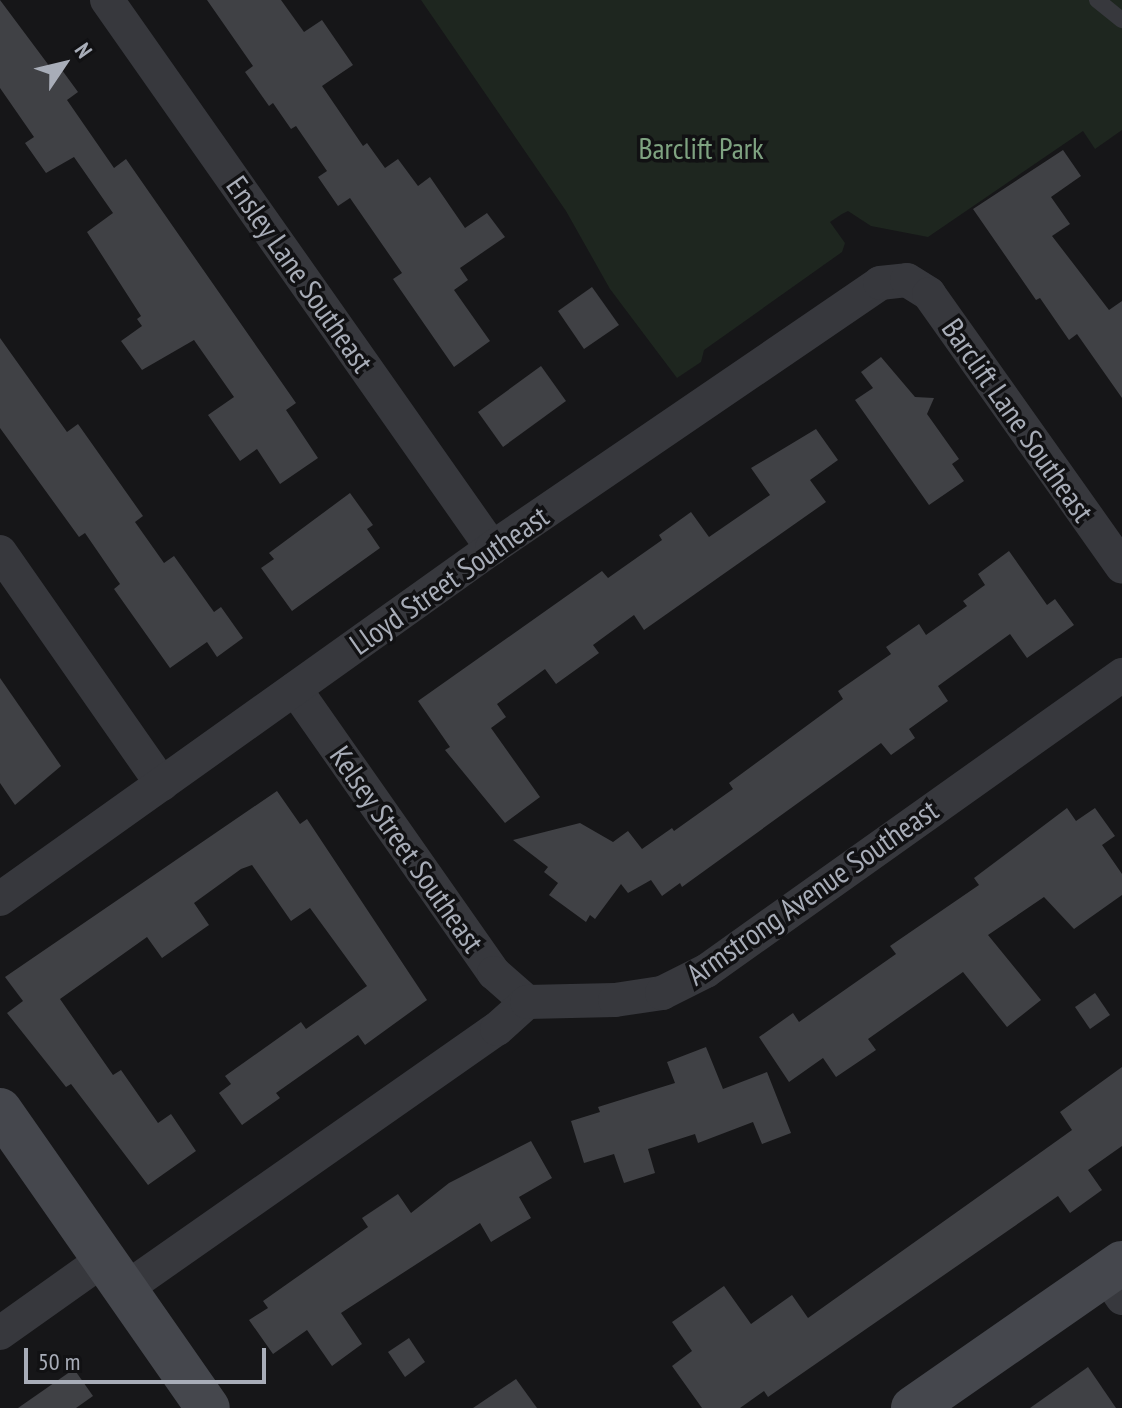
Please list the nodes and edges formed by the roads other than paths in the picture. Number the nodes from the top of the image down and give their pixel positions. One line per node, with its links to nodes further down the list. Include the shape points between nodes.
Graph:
1 (107, 0): 5 (street, Ensley Lane Southeast)
2 (1097, 0): 3 (lane)
3 (1122, 20)
4 (907, 280): 5 (street, Lloyd Street Southeast, via 880,283); 7 (street, Barclift Lane Southeast, via 929,294)
5 (492, 548): 9 (street, Lloyd Street Southeast)
6 (0, 552): 10 (street)
7 (1122, 567)
8 (1122, 675): 12 (street, Armstrong Avenue Southeast, via 706,971 662,993)
9 (295, 689): 10 (street, Lloyd Street Southeast); 12 (street, Kelsey Street Southeast, via 494,973)
10 (162, 784): 11 (street, Lloyd Street Southeast)
11 (0, 899)
12 (527, 1002): 14 (street, via 497,1029)
13 (0, 1110): 14 (street)
14 (115, 1274): 16 (street); 18 (street)
15 (1117, 1278): 17 (street)
16 (0, 1333)
17 (926, 1406)
18 (208, 1408)

